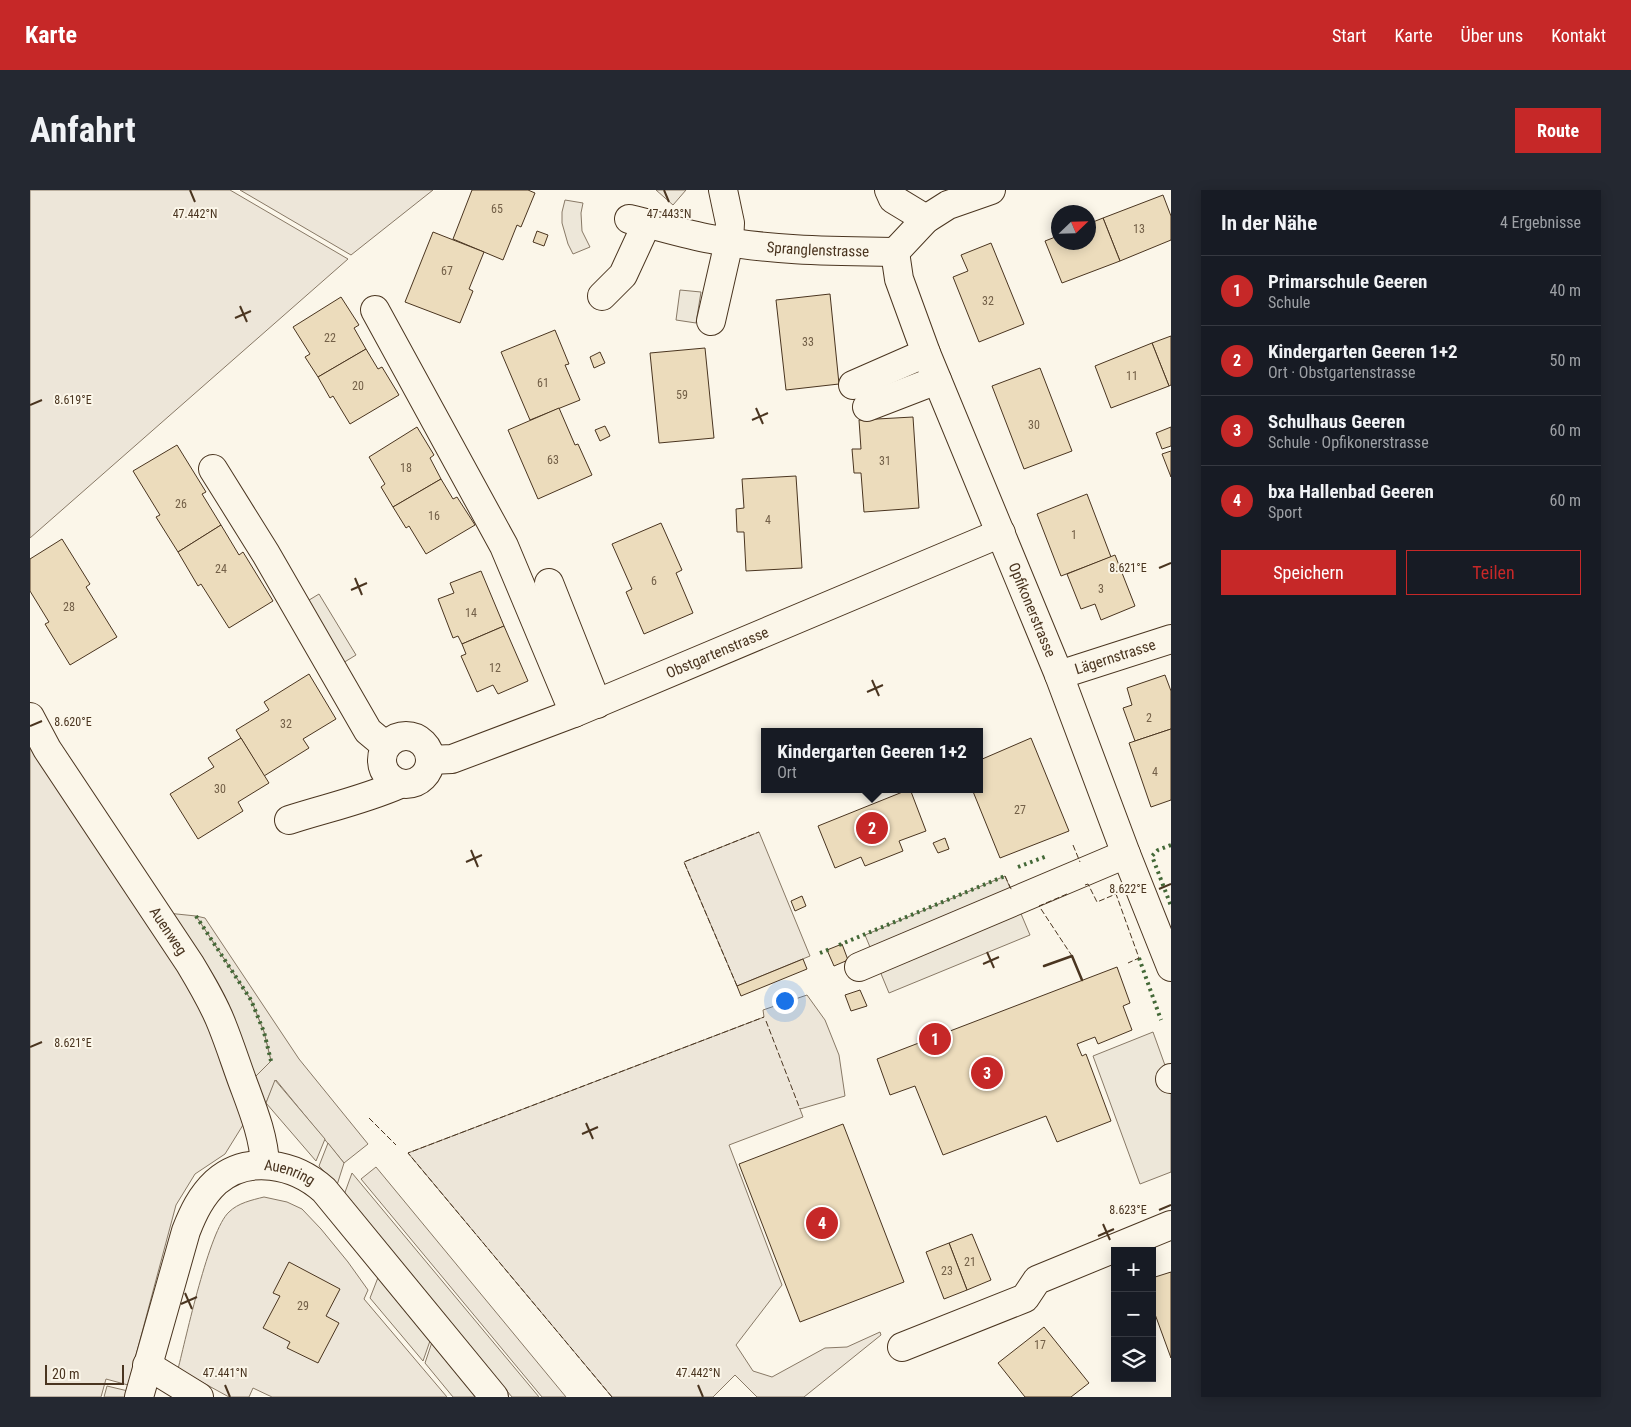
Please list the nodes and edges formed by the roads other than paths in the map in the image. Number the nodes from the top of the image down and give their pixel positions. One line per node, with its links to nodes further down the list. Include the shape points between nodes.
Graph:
1 (723, 190): 5 (street, via 730,223)
2 (889, 190): 4 (street, via 893,199)
3 (990, 190): 4 (street, via 948,205)
4 (926, 219): 6 (street)
5 (729, 242): 6 (street, Spranglenstrasse, via 822,251); 7 (street, Spranglenstrasse, via 638,221 623,275); 9 (street)
6 (895, 252): 10 (street, Opfikonerstrasse, via 899,279)
7 (602, 296)
8 (375, 310): 17 (street, via 504,546)
9 (711, 321)
10 (926, 353): 11 (street, Opfikonerstrasse); 11 (street, via 860,396)
11 (937, 380): 13 (street, Opfikonerstrasse)
12 (213, 469): 19 (street, via 368,731)
13 (1001, 533): 16 (street, Opfikonerstrasse); 17 (street, Obstgartenstrasse)
14 (549, 583): 17 (street)
15 (1171, 639): 16 (street, Lägernstrasse)
16 (1059, 675): 23 (street, Opfikonerstrasse)
17 (586, 709): 20 (street, Obstgartenstrasse, via 452,759)
18 (30, 717): 26 (street, Auenweg, via 47,749 208,994 248,1095 260,1132)
19 (386, 746): 20 (street, via 399,737 414,737 425,746); 21 (street, via 382,763)
20 (430, 760): 21 (street, via 428,772 419,781 407,784)
21 (394, 780): 22 (street, via 353,802)
22 (289, 820)
23 (1126, 854): 24 (street); 25 (street, Opfikonerstrasse)
24 (859, 967)
25 (1171, 967)
26 (265, 1165): 29 (street, Auenring, via 240,1168 228,1174 216,1182 193,1213); 32 (street, Auenring, via 294,1170 324,1190)
27 (1171, 1225): 28 (street, via 1037,1280 1025,1298)
28 (902, 1347)
29 (147, 1365): 30 (street, Auenring); 31 (street)
30 (139, 1397)
31 (199, 1397)
32 (494, 1397)

